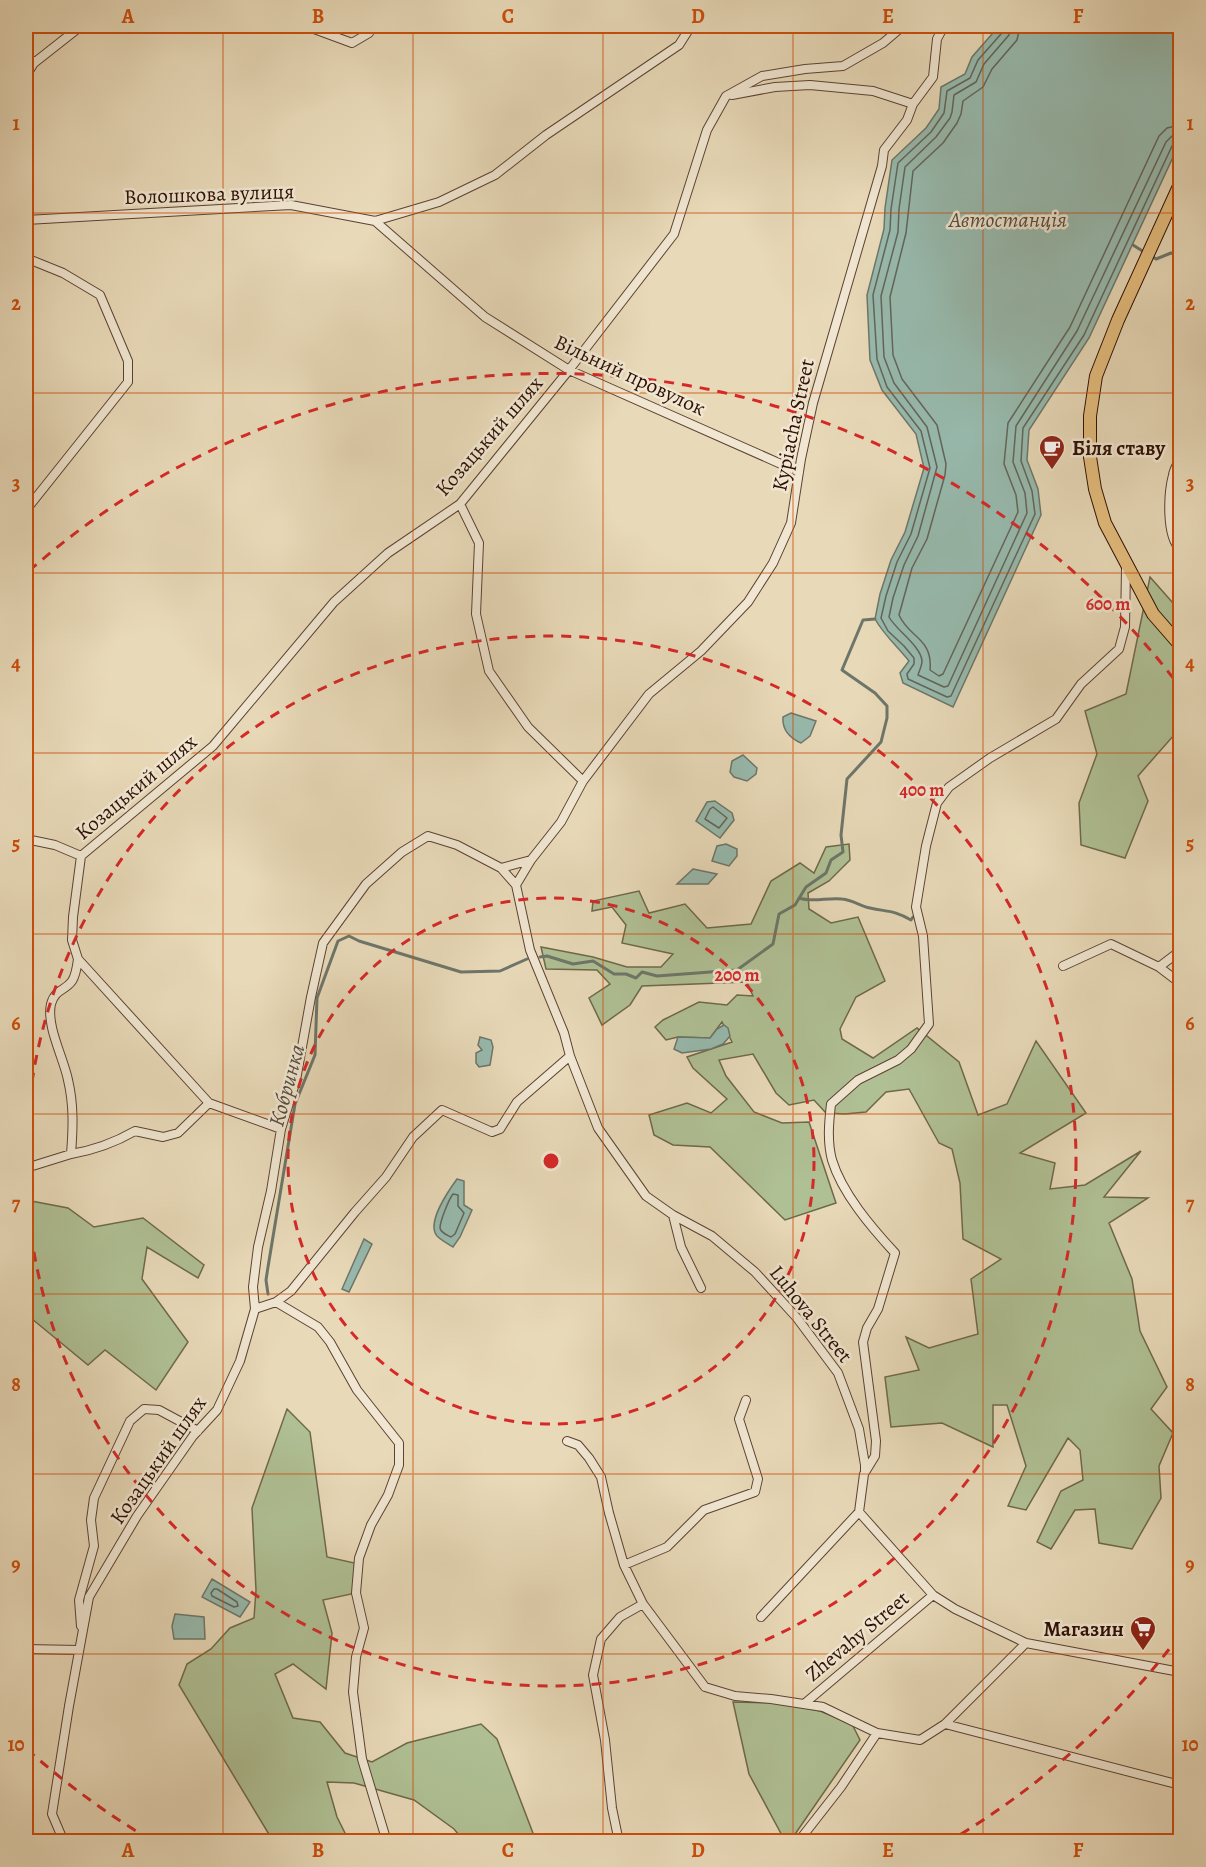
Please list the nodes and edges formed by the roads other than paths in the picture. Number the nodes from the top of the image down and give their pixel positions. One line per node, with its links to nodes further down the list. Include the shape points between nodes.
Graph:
1 (81, 26): 8 (street)
2 (306, 26): 6 (street, via 352,43)
3 (691, 26): 14 (street, Волошкова вулиця, via 679,45 546,135 495,176 439,202)
4 (903, 26): 10 (street, via 884,43 843,66 762,76)
5 (944, 26): 11 (street, Kypiacha Street, via 937,39 933,77)
6 (369, 33)
7 (26, 54): 8 (street)
8 (34, 63): 9 (street)
9 (26, 76)
10 (726, 96): 11 (street, via 810,85 873,91); 16 (street, Козацький шлях, via 707,130 674,234)
11 (913, 104): 18 (street, Kypiacha Street, via 907,120 884,150 813,403)
12 (1180, 184): 22 (main road, via 1096,376 1090,416 1095,489 1105,523)
13 (26, 220): 14 (street, Волошкова вулиця, via 291,205)
14 (375, 221): 16 (street, Вільний провулок, via 485,317)
15 (26, 258): 20 (street, via 63,273 100,295 128,361 128,382)
16 (569, 370): 18 (street, Вільний провулок); 19 (street, Козацький шлях)
17 (1180, 458): 21 (street, via 1173,475 1168,515 1175,544)
18 (799, 472): 24 (street, Kypiacha Street, via 791,523 773,563 748,602 701,651 649,694)
19 (460, 504): 24 (street, via 479,543 476,614 489,670 528,727); 26 (street, Козацький шлях, via 388,553 334,602 213,746)
20 (26, 510)
21 (1180, 549)
22 (1126, 564): 23 (main road, via 1153,614); 47 (street, Luhova Street, via 1125,627 1119,649 1081,684 1056,719 990,758 949,787 937,803 916,907 923,936 929,1024 898,1060 858,1080 831,1104 831,1158 840,1182 895,1253 863,1342 876,1441 875,1456)
23 (1180, 645)
24 (583, 781): 27 (street, Kypiacha Street, via 561,822)
25 (26, 839): 26 (street)
26 (81, 856): 31 (street, Козацький шлях, via 72,940)
27 (531, 860): 28 (street); 29 (street, Kypiacha Street)
28 (501, 868): 29 (street); 37 (street, via 457,845 428,836 402,852 366,884 323,943 297,1080)
29 (516, 885): 35 (street, Luhova Street, via 530,950)
30 (1180, 951): 33 (street)
31 (78, 959): 36 (street); 38 (street, via 70,984 58,990 51,1004 73,1107)
32 (1063, 966): 33 (street, via 1111,944)
33 (1159, 967): 34 (street)
34 (1180, 983)
35 (570, 1056): 40 (street, Luhova Street, via 598,1128 646,1196); 42 (street, via 517,1102 500,1129 492,1132 442,1110 413,1137 386,1177 291,1291)
36 (209, 1103): 37 (street); 38 (street, via 177,1133 163,1137 135,1131 105,1146)
37 (281, 1129): 43 (street, Козацький шлях, via 258,1247)
38 (71, 1154): 39 (street)
39 (26, 1168)
40 (673, 1215): 41 (street, via 681,1247); 47 (street, Luhova Street, via 712,1236 755,1272 797,1318 838,1373 859,1429)
41 (700, 1288)
42 (276, 1302): 43 (street); 63 (street, via 318,1327 357,1390 399,1443 399,1465 359,1558 356,1593 364,1628 353,1692 362,1758)
43 (255, 1309): 45 (street, Козацький шлях, via 240,1361 217,1410)
44 (746, 1400): 49 (street, via 739,1419 758,1479 755,1492 704,1510 667,1547)
45 (198, 1431): 53 (street, Козацький шлях, via 137,1516 89,1597); 53 (street, via 159,1410 144,1409 130,1421 94,1498 94,1546 79,1600)
46 (567, 1441): 49 (street, via 578,1445 601,1477)
47 (864, 1473): 48 (street, Luhova Street)
48 (859, 1512): 50 (street, Zhevahy Street); 52 (street)
49 (624, 1564): 51 (street)
50 (933, 1595): 54 (street, Zhevahy Street); 58 (street, Zhevahy Street)
51 (643, 1604): 58 (street, Zhevahy Street, via 705,1687 735,1696); 64 (street, via 620,1617 601,1640 593,1675)
52 (760, 1617)
53 (82, 1636): 56 (street, Козацький шлях)
54 (1026, 1643): 57 (street, Zhevahy Street); 59 (street, Zhevahy Street)
55 (26, 1649): 56 (street)
56 (79, 1650): 62 (street, Козацький шлях, via 52,1814)
57 (1180, 1672)
58 (804, 1704): 60 (street, Zhevahy Street, via 823,1707)
59 (945, 1724): 60 (street, Zhevahy Street, via 920,1740); 61 (street)
60 (878, 1733): 65 (street)
61 (1180, 1785)
62 (64, 1842)
63 (387, 1842)
64 (619, 1842)
65 (798, 1842)

